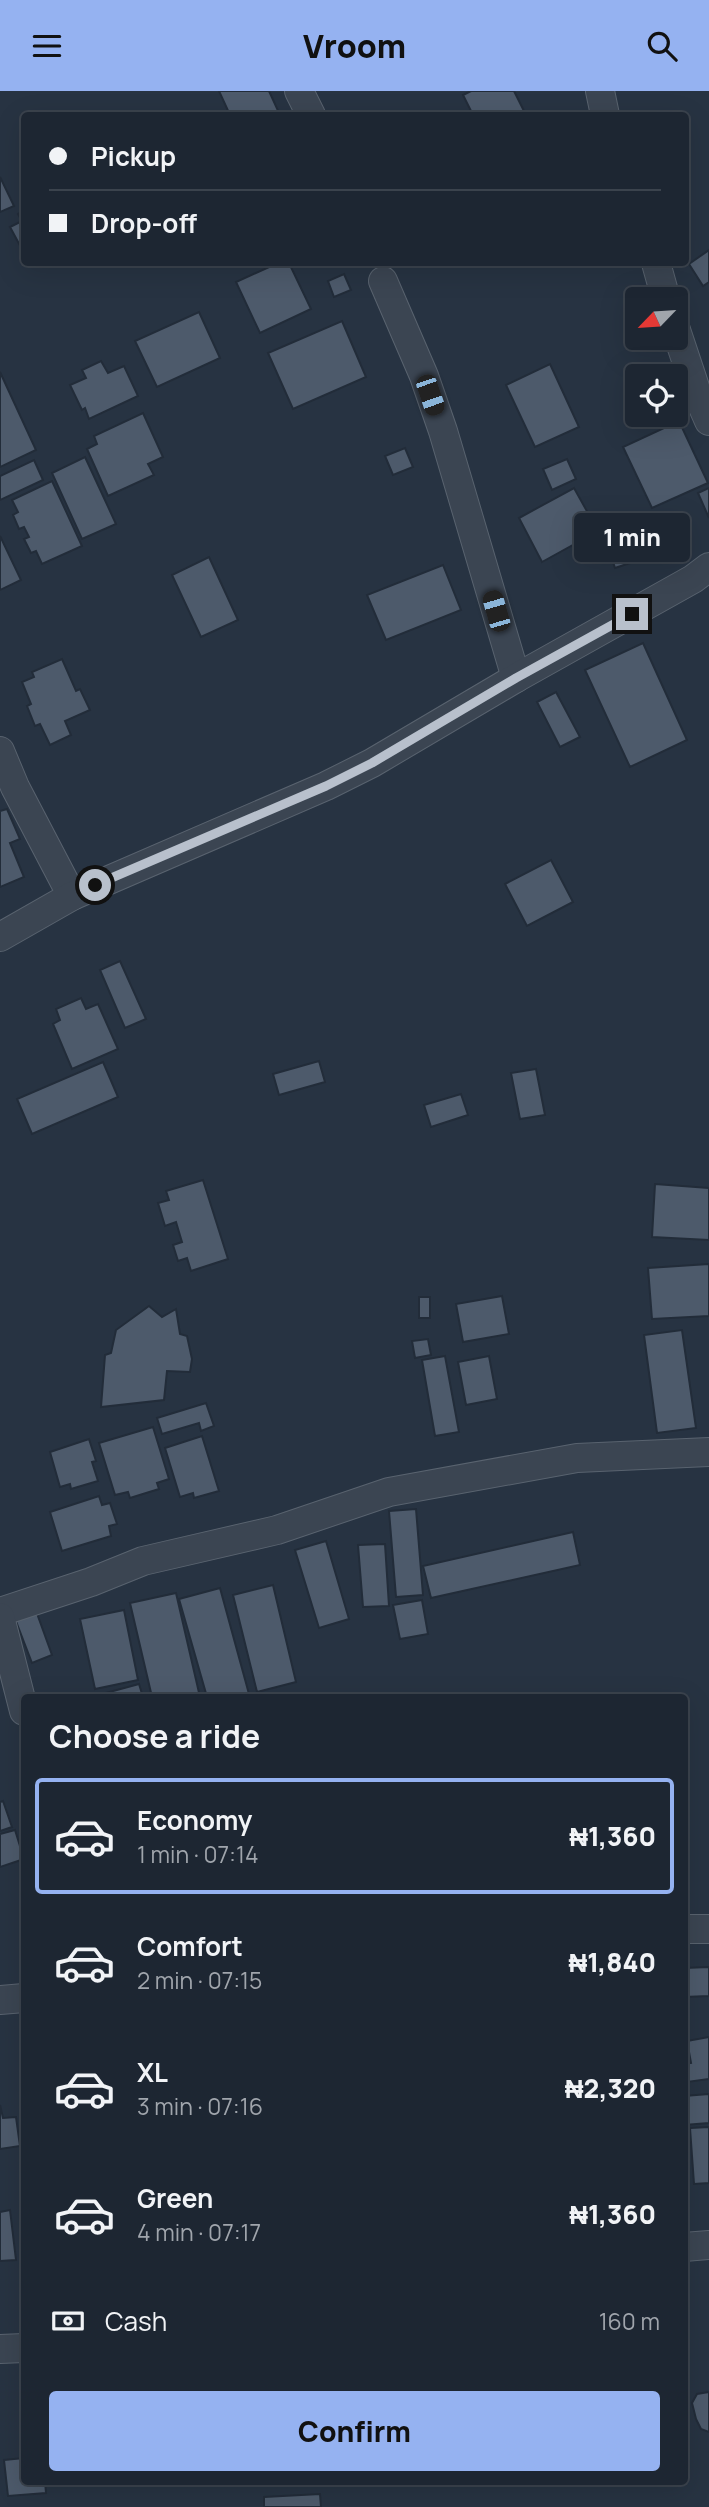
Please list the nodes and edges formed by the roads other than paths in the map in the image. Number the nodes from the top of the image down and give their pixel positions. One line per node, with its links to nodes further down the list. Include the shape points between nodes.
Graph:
1 (299, 91): 3 (street)
2 (600, 91): 4 (street)
3 (310, 112)
4 (604, 112)
5 (657, 266): 7 (street)
6 (383, 281): 11 (street, via 439,420)
7 (663, 287)
8 (683, 350): 9 (street)
9 (709, 421)
10 (709, 567): 11 (street)
11 (516, 678): 13 (street, via 326,786)
12 (0, 751): 13 (street)
13 (72, 896): 14 (street)
14 (0, 937)
15 (709, 1452): 16 (street, via 577,1458 389,1492 277,1530 143,1561)
16 (0, 1614): 17 (street)
17 (21, 1699)
18 (688, 1929): 19 (street)
19 (709, 1929)
20 (21, 1998): 21 (street)
21 (0, 2000)
22 (709, 2245): 23 (street)
23 (688, 2247)
24 (21, 2348): 25 (street)
25 (0, 2349)

